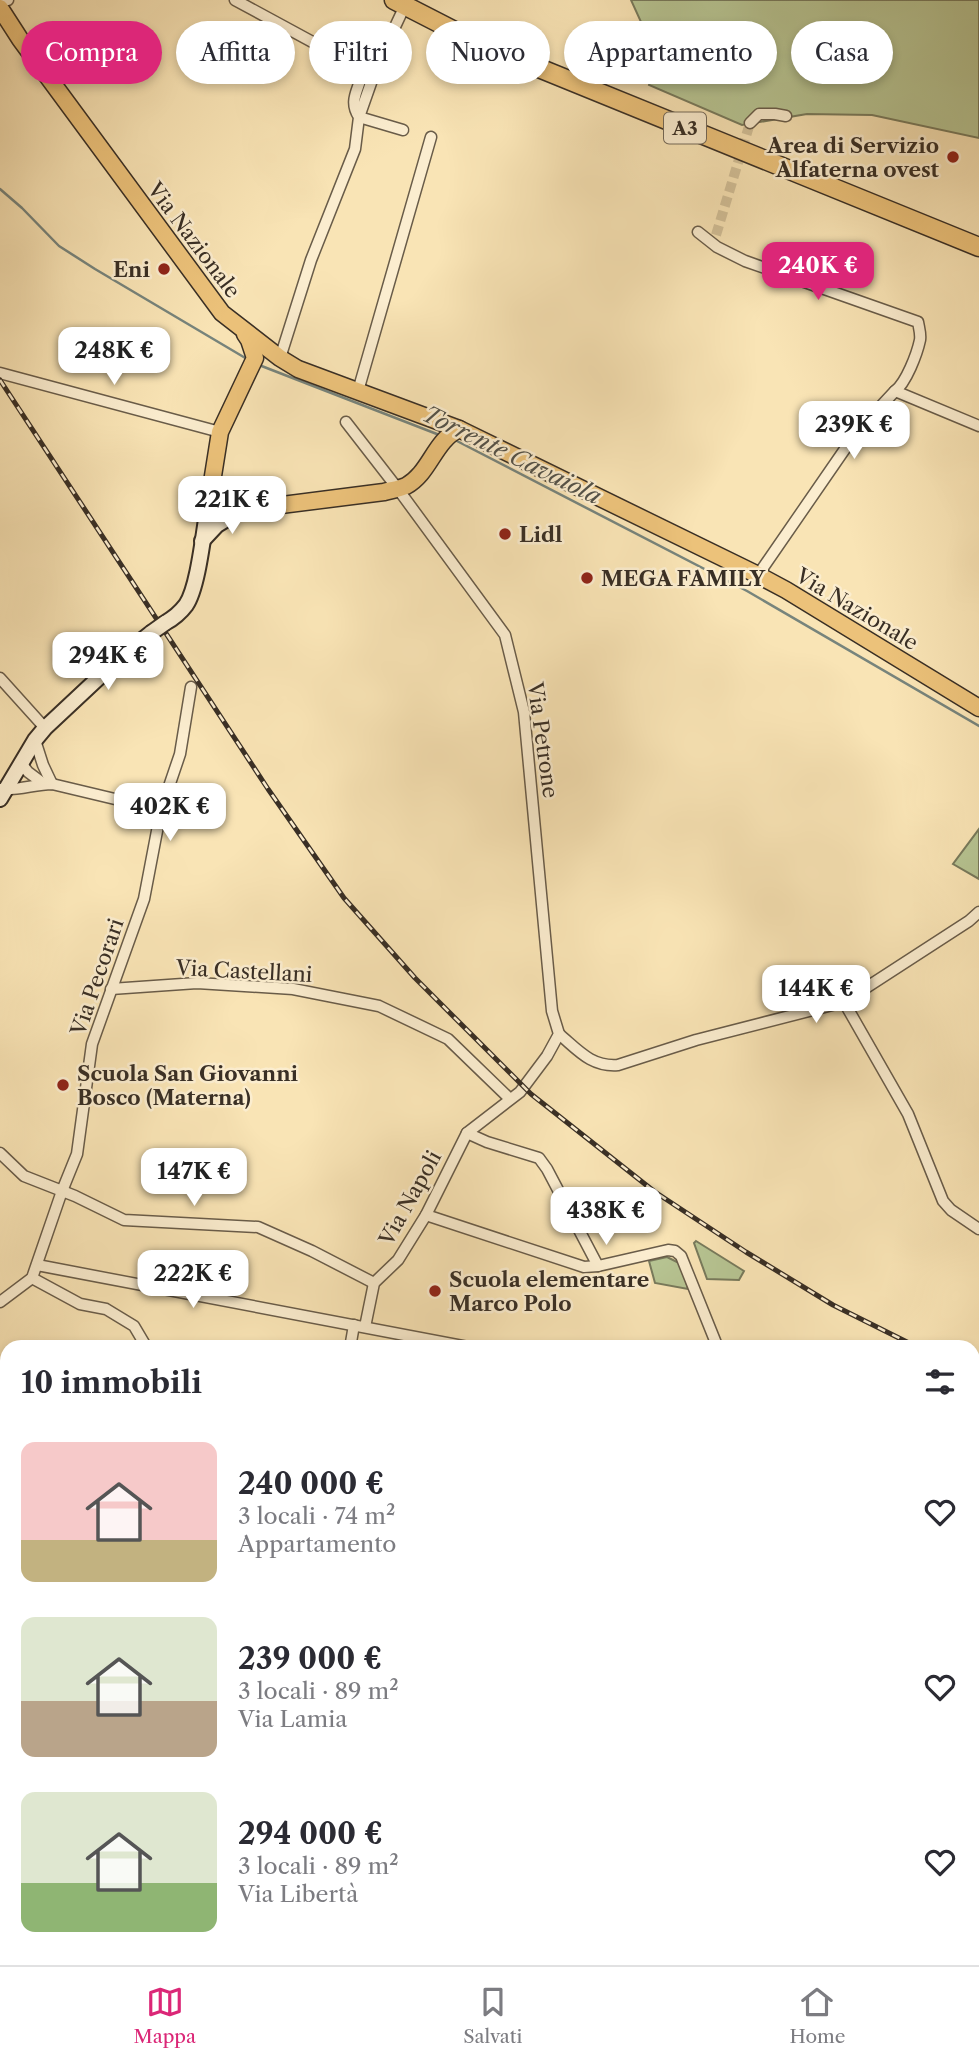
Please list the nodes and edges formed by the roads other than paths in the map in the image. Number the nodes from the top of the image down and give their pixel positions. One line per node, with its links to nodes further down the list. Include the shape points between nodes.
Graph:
1 (8, 0): 4 (street)
2 (235, 0): 7 (street, via 360,69 354,97)
3 (416, 0): 14 (highway, A3, via 498,41)
4 (0, 1)
5 (398, 7): 7 (street); 16 (highway, A3)
6 (0, 8): 17 (main road, Via Nazionale, via 212,301)
7 (359, 117): 10 (street); 18 (street, via 355,149)
8 (786, 117): 9 (street, via 760,114)
9 (750, 123)
10 (403, 130)
11 (430, 137): 21 (street)
12 (698, 232): 15 (street)
13 (716, 234): 15 (street)
14 (979, 236)
15 (717, 247): 22 (street, via 918,322 916,352 902,385)
16 (979, 247)
17 (241, 330): 18 (main road, Via Nazionale); 19 (main road, via 249,340)
18 (279, 358): 19 (main road, via 269,356); 21 (main road, Via Nazionale)
19 (251, 364): 27 (main road)
20 (0, 373): 27 (street)
21 (358, 391): 23 (main road, Via Nazionale)
22 (894, 391): 25 (street); 33 (street, via 856,433)
23 (431, 418): 26 (main road, Via Nazionale); 28 (main road)
24 (346, 422): 29 (street, Via Petrone)
25 (979, 426)
26 (459, 429): 28 (main road); 33 (main road, Via Nazionale)
27 (220, 432): 30 (main road)
28 (433, 454): 29 (main road, via 422,472)
29 (402, 487): 31 (main road); 46 (street, Via Petrone, via 505,635 524,712 552,1012)
30 (209, 501): 31 (main road, via 219,513); 32 (main road)
31 (245, 509): 32 (main road, via 217,525)
32 (201, 542): 37 (main road, bridge, via 188,603 123,654)
33 (758, 575): 36 (main road, Via Nazionale)
34 (0, 678): 37 (street)
35 (191, 687): 42 (street, Via Pecorari, via 180,754)
36 (979, 708)
37 (45, 728): 38 (main road)
38 (35, 740): 39 (main road); 40 (street)
39 (22, 763): 40 (street); 41 (main road)
40 (48, 781): 41 (street); 42 (street)
41 (2, 793)
42 (162, 810): 44 (street, Via Pecorari, via 144,899)
43 (979, 912): 45 (street)
44 (111, 989): 47 (street, Via Castellani, via 197,984 293,989 379,1006 448,1039); 50 (street, Via Pecorari, via 92,1044 77,1154)
45 (844, 1002): 46 (street, via 618,1065 604,1066 590,1059); 52 (street, via 908,1114 943,1201)
46 (559, 1034): 47 (street)
47 (510, 1100): 48 (street, Via Napoli)
48 (467, 1133): 51 (street, Via Napoli); 54 (street, via 539,1158)
49 (0, 1153): 50 (street, via 24,1176)
50 (62, 1191): 53 (street, Via Pecorari); 56 (street, via 124,1220 258,1227)
51 (426, 1214): 54 (street, via 584,1267); 56 (street, Via Napoli, via 398,1260)
52 (979, 1229)
53 (37, 1265): 55 (street, Via Pecorari); 58 (street)
54 (598, 1266): 62 (street, via 675,1251)
55 (32, 1279): 57 (street); 59 (street, via 80,1304 106,1308 134,1325)
56 (374, 1283): 58 (street)
57 (0, 1302)
58 (359, 1326): 60 (street); 61 (street)
59 (143, 1340)
60 (353, 1340)
61 (432, 1340)
62 (715, 1340)

